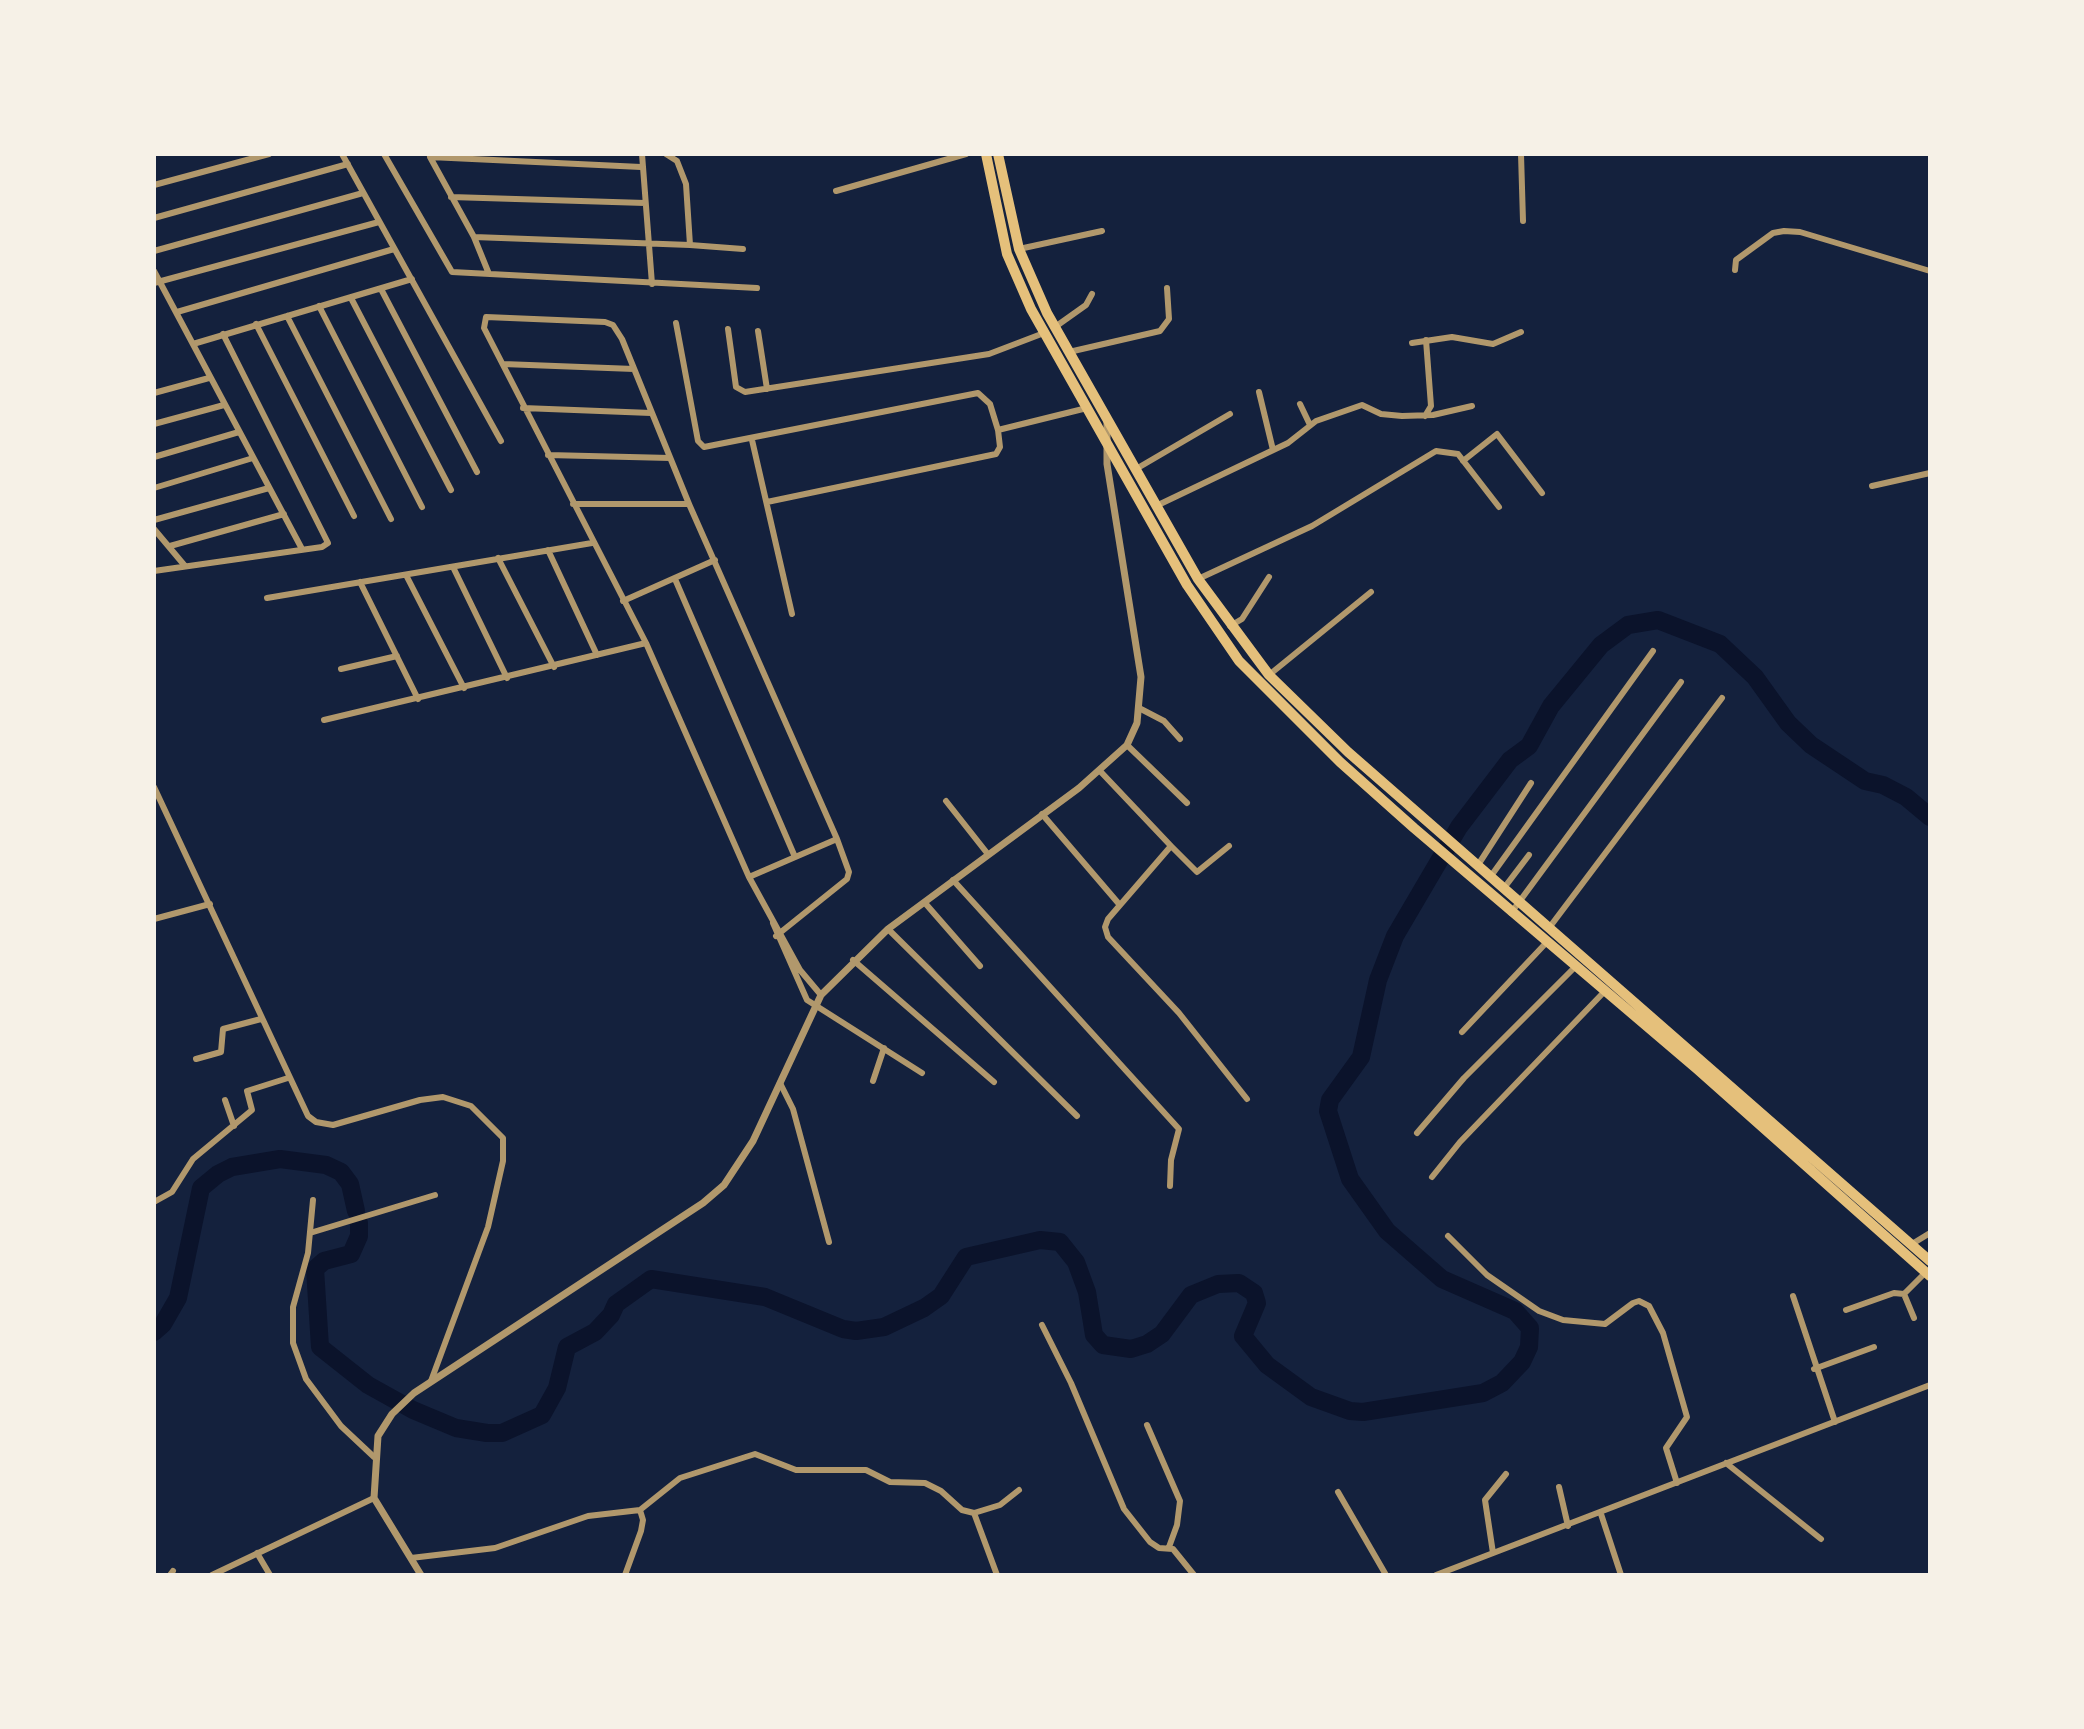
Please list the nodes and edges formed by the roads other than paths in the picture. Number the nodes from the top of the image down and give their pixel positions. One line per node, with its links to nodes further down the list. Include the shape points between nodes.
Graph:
1 (269, 154): 13 (street)
2 (342, 154): 11 (street)
3 (384, 154): 32 (street, via 447,268)
4 (642, 154): 12 (street)
5 (666, 154): 24 (street, via 682,169)
6 (966, 154): 14 (street)
7 (986, 154): 50 (highway, via 1007,254)
8 (998, 154): 27 (highway)
9 (1521, 154): 19 (street)
10 (429, 156): 12 (street); 16 (street)
11 (348, 164): 15 (street); 18 (street)
12 (641, 167): 17 (street)
13 (154, 185)
14 (836, 191)
15 (363, 193): 20 (street); 28 (street)
16 (451, 197): 17 (street); 22 (street)
17 (645, 203): 23 (street)
18 (154, 218)
19 (1523, 221)
20 (379, 222): 25 (street); 34 (street)
21 (1102, 231): 27 (street)
22 (474, 237): 23 (street); 32 (street)
23 (648, 242): 24 (street); 35 (street)
24 (690, 245): 26 (street)
25 (394, 249): 33 (street); 42 (street)
26 (743, 249)
27 (1019, 249): 46 (highway)
28 (154, 251)
29 (1735, 270): 31 (street, via 1736,260 1784,231)
30 (154, 271): 34 (street)
31 (1930, 271)
32 (489, 274): 35 (street)
33 (412, 279): 38 (street); 76 (street)
34 (157, 282): 42 (street)
35 (652, 284): 36 (street)
36 (757, 288)
37 (1167, 288): 55 (street, via 1169,319 1160,331)
38 (381, 289): 40 (street); 85 (street)
39 (1092, 294): 46 (street, via 1086,305)
40 (351, 298): 41 (street); 90 (street)
41 (319, 306): 43 (street); 96 (street)
42 (177, 312): 54 (street)
43 (287, 316): 45 (street); 100 (street)
44 (676, 323): 75 (street, via 698,441 710,448)
45 (256, 324): 51 (street); 99 (street)
46 (1055, 327): 55 (highway)
47 (728, 329): 59 (street, via 738,390)
48 (758, 331): 59 (street)
49 (1521, 332): 52 (street, via 1493,344 1452,337)
50 (1044, 333): 59 (street, via 989,354); 66 (highway)
51 (223, 334): 54 (street); 105 (street, via 327,538 322,547)
52 (1426, 340): 53 (street); 69 (street, via 1431,406)
53 (1412, 343)
54 (193, 344): 58 (street)
55 (1069, 352): 70 (highway)
56 (503, 364): 57 (street); 57 (street, via 483,324 486,317 605,322 617,331); 65 (street)
57 (634, 369): 67 (street)
58 (209, 378): 61 (street); 63 (street)
59 (767, 389)
60 (1259, 392): 78 (street)
61 (154, 393)
62 (1300, 404): 72 (street)
63 (224, 405): 71 (street); 74 (street)
64 (1472, 406): 69 (street)
65 (523, 408): 67 (street); 79 (street)
66 (1087, 408): 73 (street); 77 (highway)
67 (651, 413): 82 (street)
68 (1230, 414): 84 (street)
69 (1425, 416): 72 (street, via 1388,416 1362,405)
70 (1107, 420): 77 (street); 84 (highway)
71 (154, 424)
72 (1310, 425): 78 (street)
73 (998, 430): 75 (street, via 987,398 978,393); 92 (street, via 999,451 991,456)
74 (239, 432): 80 (street); 81 (street)
75 (752, 440): 92 (street)
76 (501, 441)
77 (1104, 441): 134 (street, via 1137,650); 159 (highway, via 1187,585 1239,661 1340,762)
78 (1273, 450): 95 (street)
79 (548, 455): 82 (street); 93 (street)
80 (154, 457)
81 (253, 458): 88 (street); 89 (street)
82 (670, 458): 94 (street)
83 (1463, 461): 91 (street, via 1497,434); 97 (street); 115 (street, via 1458,454 1436,451 1312,526)
84 (1136, 469): 95 (highway)
85 (477, 472)
86 (1930, 473): 87 (street)
87 (1872, 486)
88 (154, 488)
89 (269, 488): 98 (street); 101 (street)
90 (451, 490)
91 (1542, 493)
92 (767, 502): 120 (street)
93 (573, 504): 94 (street); 103 (street)
94 (689, 504): 108 (street)
95 (1156, 506): 115 (highway)
96 (422, 507)
97 (1499, 507)
98 (284, 514): 104 (street); 105 (street)
99 (354, 516)
100 (391, 519)
101 (154, 520)
102 (154, 529): 104 (street)
103 (592, 543): 106 (street); 119 (street)
104 (170, 546): 109 (street)
105 (302, 549): 109 (street)
106 (548, 550): 107 (street); 124 (street)
107 (498, 558): 110 (street); 126 (street)
108 (715, 560): 114 (street); 144 (street)
109 (185, 566): 111 (street)
110 (453, 567): 112 (street); 129 (street)
111 (154, 571)
112 (406, 575): 116 (street); 131 (street)
113 (1269, 577): 121 (street, via 1242,619)
114 (675, 579): 119 (street); 149 (street)
115 (1198, 579): 121 (highway)
116 (360, 582): 118 (street); 125 (street)
117 (1371, 592): 128 (street)
118 (267, 598)
119 (623, 601): 122 (street)
120 (792, 614)
121 (1230, 626): 128 (highway)
122 (646, 643): 124 (street); 152 (street)
123 (1653, 651): 151 (street)
124 (597, 655): 126 (street)
125 (397, 656): 127 (street); 133 (street)
126 (554, 667): 129 (street)
127 (341, 669)
128 (1269, 675): 150 (highway)
129 (507, 678): 131 (street)
130 (1681, 682): 155 (street)
131 (464, 688): 133 (street)
132 (1722, 698): 161 (street)
133 (418, 699): 135 (street)
134 (1139, 708): 136 (street, via 1164,721); 137 (street)
135 (324, 720)
136 (1180, 739)
137 (1127, 745): 138 (street); 142 (street)
138 (1100, 771): 143 (street); 145 (street)
139 (1531, 783): 150 (street)
140 (154, 787): 157 (street)
141 (946, 801): 147 (street)
142 (1187, 803)
143 (1042, 814): 147 (street); 158 (street)
144 (837, 839): 149 (street); 163 (street, via 849,875)
145 (1171, 846): 146 (street, via 1197,872); 158 (street)
146 (1229, 846)
147 (987, 853): 153 (street)
148 (1529, 855): 154 (street)
149 (795, 857): 152 (street)
150 (1475, 862): 151 (highway)
151 (1491, 876): 154 (highway)
152 (749, 877): 163 (street)
153 (953, 880): 156 (street); 189 (street, via 1179,1129)
154 (1504, 888): 155 (highway)
155 (1520, 902): 159 (street); 161 (highway)
156 (925, 903): 162 (street); 167 (street)
157 (210, 904): 160 (street); 174 (street)
158 (1119, 904): 183 (street, via 1105,927 1108,937 1179,1013)
159 (1511, 913): 164 (highway)
160 (154, 919)
161 (1549, 928): 193 (highway)
162 (888, 929): 166 (street); 185 (street)
163 (778, 934): 165 (street)
164 (1546, 943): 168 (highway); 175 (street)
165 (788, 954): 169 (street); 170 (street)
166 (853, 960): 172 (street); 181 (street)
167 (980, 966)
168 (1575, 967): 171 (highway); 187 (street)
169 (800, 970): 170 (street); 172 (street)
170 (795, 978): 173 (street)
171 (1604, 992): 188 (street); 193 (highway)
172 (821, 995): 173 (street)
173 (814, 1006): 176 (street); 182 (street)
174 (261, 1019): 177 (street, via 223,1029 221,1052); 179 (street)
175 (1462, 1032)
176 (884, 1048): 178 (street); 180 (street)
177 (196, 1059)
178 (922, 1073)
179 (288, 1078): 186 (street, via 247,1091 252,1110); 207 (street, via 316,1122 355,1121 443,1097 471,1106 503,1138 488,1227)
180 (873, 1081)
181 (994, 1082)
182 (780, 1083): 197 (street, via 793,1109); 207 (street, via 735,1171 703,1203)
183 (1247, 1099)
184 (225, 1100): 186 (street)
185 (1077, 1116)
186 (234, 1126): 192 (street, via 193,1159 172,1192)
187 (1417, 1133)
188 (1432, 1177)
189 (1170, 1186)
190 (435, 1195): 194 (street)
191 (313, 1200): 194 (street)
192 (154, 1202)
193 (1873, 1218): 198 (highway)
194 (310, 1233): 211 (street, via 293,1307 293,1343 306,1379 341,1426)
195 (1930, 1233): 198 (street)
196 (1448, 1236): 214 (street, via 1487,1275 1539,1311 1563,1320 1605,1324 1633,1303 1649,1306 1663,1333 1687,1417 1666,1448)
197 (829, 1242)
198 (1908, 1249): 199 (highway)
199 (1929, 1269): 200 (street)
200 (1904, 1294): 202 (street); 203 (street)
201 (1793, 1296): 206 (street)
202 (1846, 1310)
203 (1914, 1318)
204 (1042, 1325): 224 (street, via 1124,1509 1156,1547)
205 (1874, 1347): 206 (street)
206 (1814, 1369): 209 (street)
207 (431, 1381): 211 (street, via 392,1414 378,1436)
208 (1930, 1385): 209 (street)
209 (1835, 1422): 212 (street)
210 (1147, 1425): 224 (street, via 1180,1501)
211 (374, 1457): 218 (street)
212 (1726, 1463): 214 (street); 223 (street)
213 (1506, 1474): 226 (street, via 1485,1500)
214 (1677, 1483): 221 (street)
215 (1559, 1487): 222 (street)
216 (1019, 1490): 220 (street, via 1000,1505)
217 (1338, 1492): 235 (street)
218 (374, 1498): 225 (street); 227 (street)
219 (640, 1510): 220 (street, via 680,1478 755,1454 796,1470 866,1470 890,1482 925,1483); 227 (street, via 588,1516 495,1548); 232 (street, via 641,1531)
220 (974, 1513): 233 (street)
221 (1601, 1514): 222 (street); 237 (street)
222 (1568, 1526): 226 (street)
223 (1821, 1539)
224 (1169, 1547): 234 (street)
225 (257, 1553): 229 (street); 230 (street)
226 (1493, 1553): 228 (street)
227 (411, 1558): 231 (street)
228 (1445, 1574): 236 (street)
229 (212, 1575)
230 (270, 1575)
231 (421, 1575)
232 (625, 1575)
233 (997, 1575)
234 (1194, 1575)
235 (1386, 1575)
236 (1436, 1575)
237 (1621, 1575)

